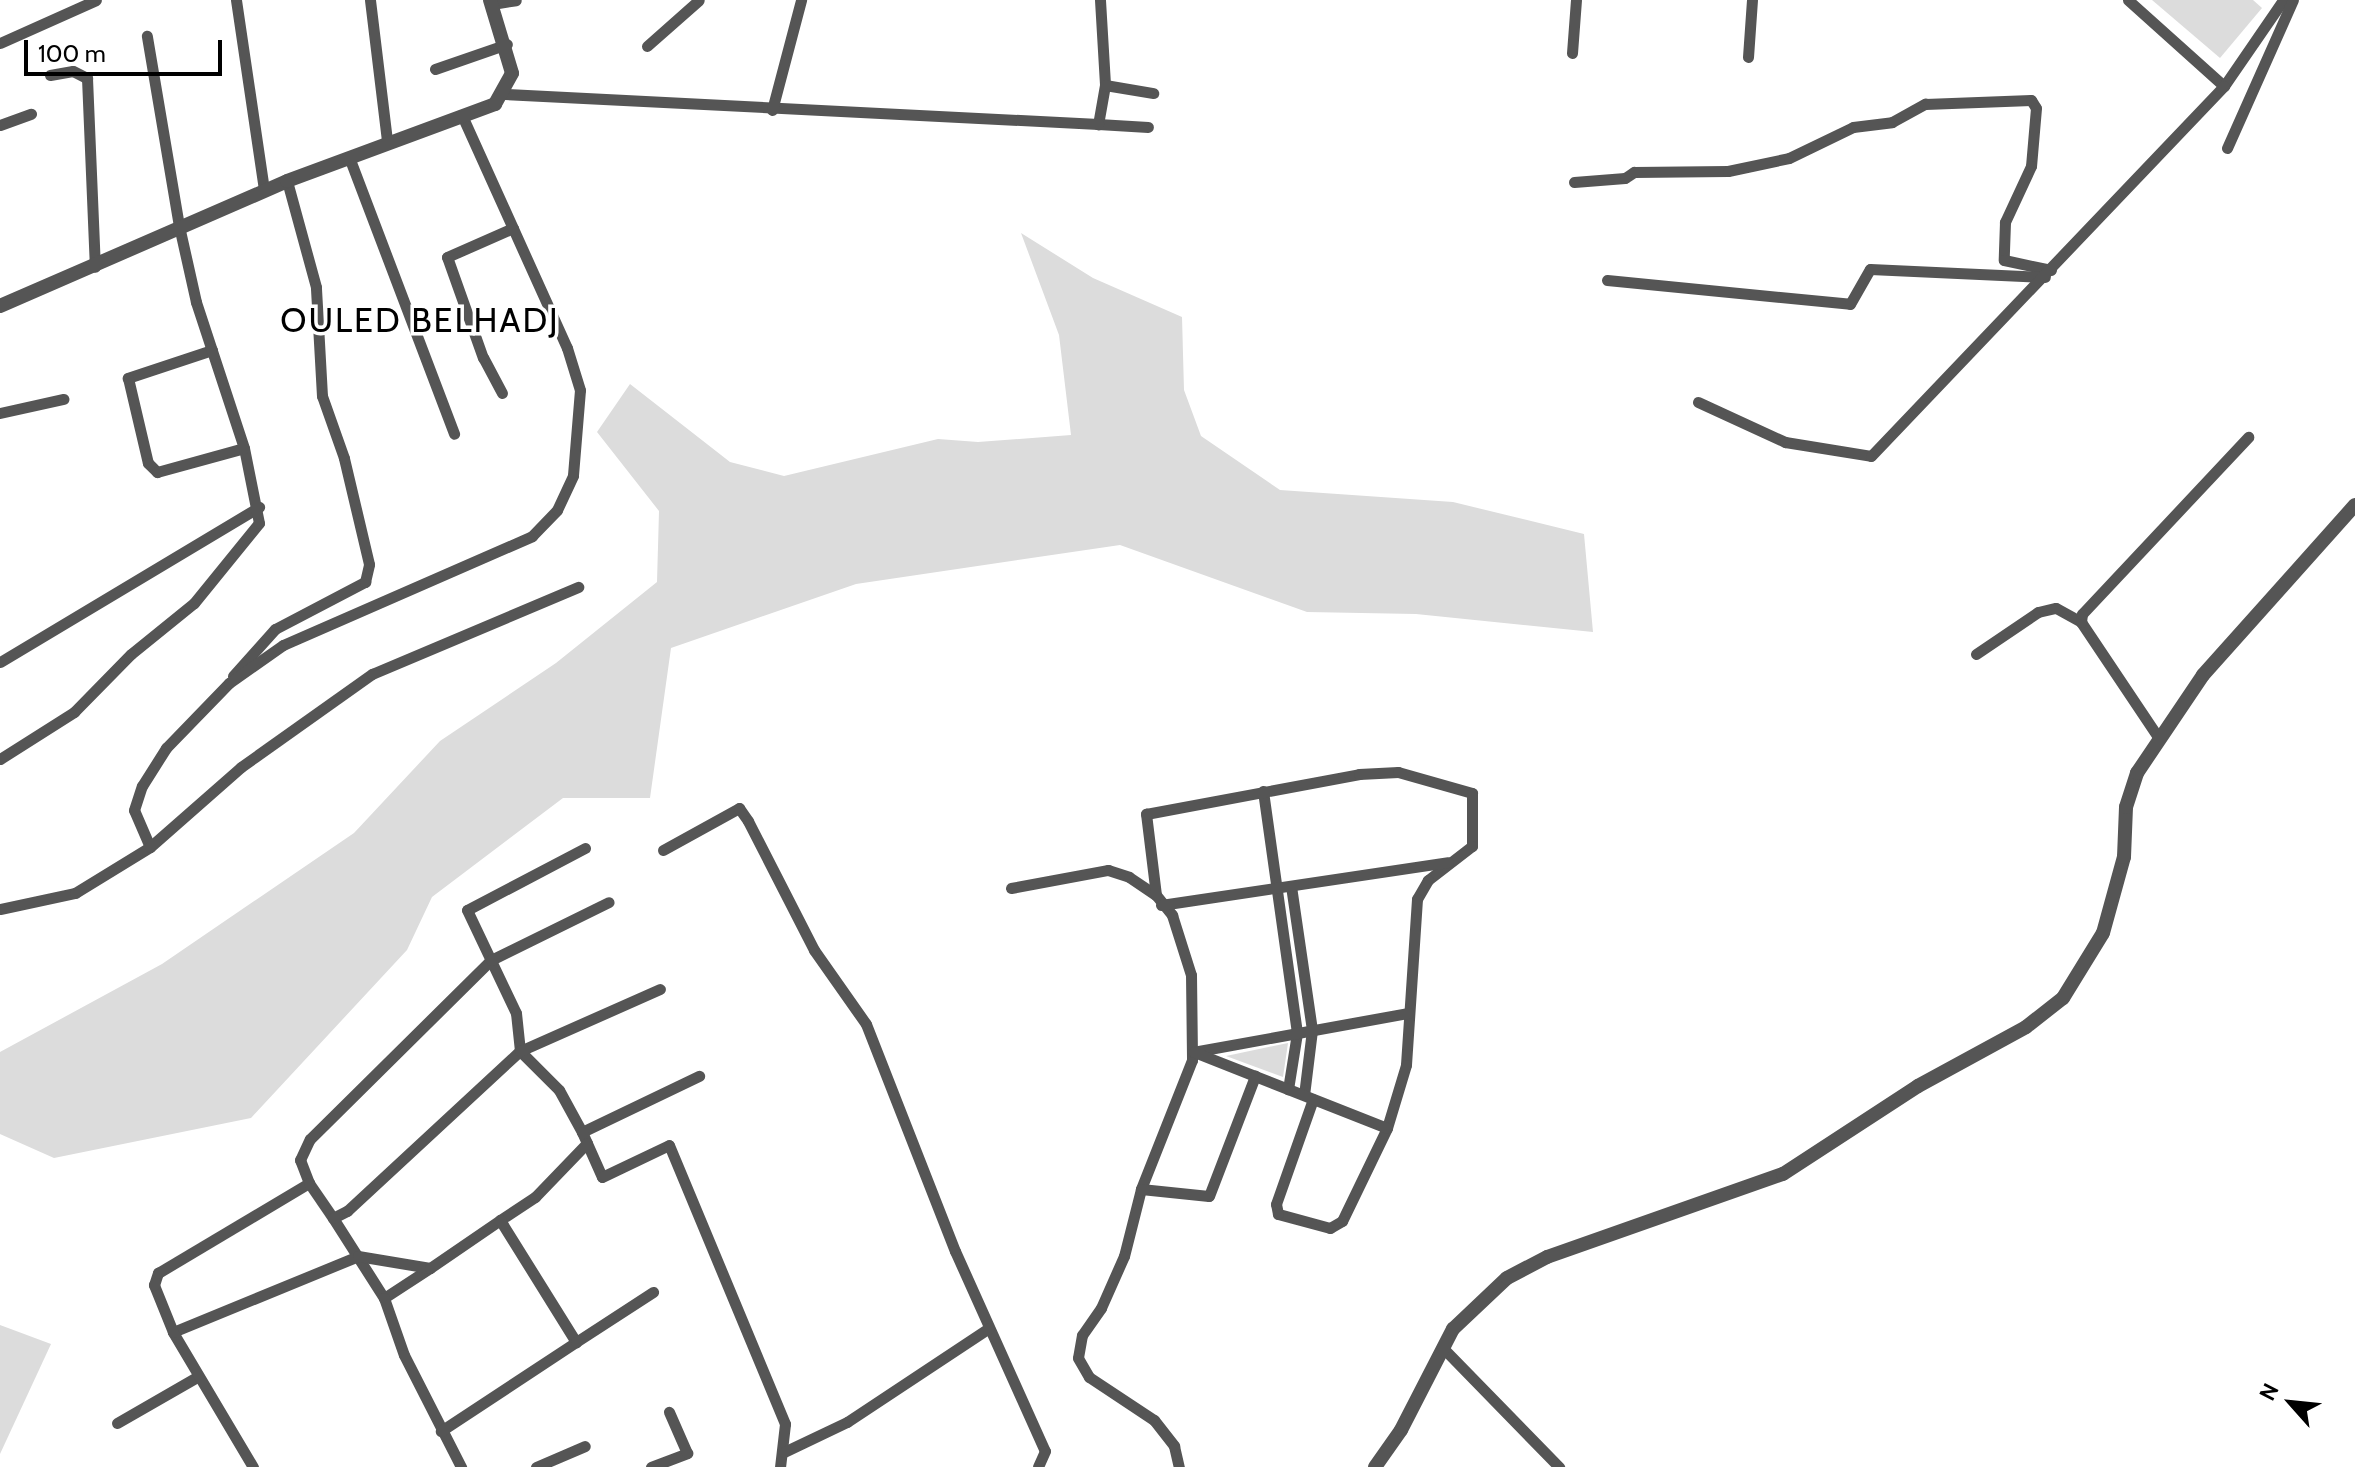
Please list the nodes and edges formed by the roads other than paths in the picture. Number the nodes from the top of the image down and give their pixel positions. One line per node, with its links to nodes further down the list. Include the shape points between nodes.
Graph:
1 (96, 0): 15 (street)
2 (236, 0): 37 (street)
3 (370, 0): 32 (street)
4 (516, 0): 13 (street)
5 (699, 0): 17 (street)
6 (801, 0): 26 (street)
7 (1100, 0): 22 (street)
8 (1576, 0): 18 (street)
9 (1752, 0): 19 (street)
10 (2128, 0): 23 (street)
11 (2283, 0): 23 (street)
12 (2293, 0): 33 (street)
13 (491, 2): 16 (street)
14 (147, 36): 38 (street)
15 (0, 43)
16 (507, 44): 20 (street); 25 (street, via 512,73)
17 (647, 46)
18 (1572, 53)
19 (1748, 57)
20 (435, 69)
21 (50, 75): 40 (street, via 73,71 87,78)
22 (1105, 85): 24 (street); 29 (street)
23 (2224, 86): 41 (street)
24 (1153, 93)
25 (505, 94): 26 (street); 28 (street, via 495,104)
26 (772, 110): 29 (street, via 860,108)
27 (31, 114): 30 (street)
28 (462, 115): 32 (street); 39 (street)
29 (1098, 124): 31 (street)
30 (0, 125)
31 (1148, 127)
32 (387, 141): 34 (street)
33 (2227, 148)
34 (349, 157): 35 (street); 49 (street)
35 (287, 181): 37 (street); 58 (street, via 316,287 322,396 344,458 369,564 365,582 275,629 249,653)
36 (1574, 182): 41 (street, via 1625,178 1634,172 1728,171 1789,158 1853,127 1892,122 1925,104 2031,100 2036,108 2031,166 2005,222 2004,260)
37 (264, 190): 38 (street)
38 (179, 226): 40 (street); 44 (street)
39 (513, 228): 45 (street, via 447,257 483,358); 58 (street, via 567,348 580,390 573,475 557,510 511,548 283,645)
40 (95, 267): 43 (street)
41 (2048, 274): 42 (street, via 1870,269 1850,304); 47 (street, via 1871,456 1785,442)
42 (1607, 280)
43 (0, 306)
44 (212, 350): 51 (street); 51 (street, via 128,378 148,463 157,472)
45 (502, 393)
46 (63, 399): 48 (street)
47 (1698, 402)
48 (0, 413)
49 (454, 434)
50 (2248, 437): 55 (street, via 2082,614)
51 (244, 448): 53 (street)
52 (2355, 505): 59 (street, via 2203,675)
53 (259, 507): 57 (street); 60 (street, via 259,523 249,540 194,603 131,654 74,712)
54 (578, 587): 62 (street, via 372,674 241,767)
55 (2081, 622): 56 (street, via 2056,608 2038,612); 59 (street)
56 (1976, 654)
57 (0, 662)
58 (229, 683): 62 (street, via 166,748 142,786 134,810)
59 (2158, 737): 96 (street, via 2137,773 2126,807 2124,857 2103,933 2063,998 2026,1027 1918,1086 1783,1174 1547,1257 1507,1278 1475,1305)
60 (0, 759)
61 (1263, 791): 65 (street, via 1288,783 1398,772 1472,793 1472,846); 68 (street); 69 (street, via 1146,814)
62 (150, 847): 71 (street, via 75,893)
63 (585, 848): 72 (street, via 467,910)
64 (663, 850): 93 (street, via 739,808 814,950 866,1024)
65 (1448, 862): 66 (street); 74 (street, via 1417,899)
66 (1291, 886): 68 (street); 75 (street)
67 (1011, 888): 69 (street, via 1108,870)
68 (1274, 888): 69 (street); 76 (street)
69 (1159, 900): 78 (street, via 1172,915 1191,975)
70 (609, 902): 72 (street)
71 (0, 909)
72 (491, 960): 77 (street, via 516,1013); 85 (street, via 310,1139 300,1160)
73 (660, 989): 77 (street)
74 (1408, 1013): 75 (street); 83 (street, via 1406,1065)
75 (1312, 1030): 76 (street); 82 (street)
76 (1297, 1033): 78 (street); 81 (street)
77 (520, 1051): 84 (street, via 559,1090); 87 (street, via 347,1211)
78 (1193, 1052): 80 (street); 86 (street)
79 (699, 1076): 84 (street)
80 (1255, 1076): 81 (street); 86 (street, via 1209,1196)
81 (1288, 1089): 82 (street)
82 (1308, 1097): 83 (street); 83 (street, via 1276,1204 1278,1214 1330,1228 1342,1221)
83 (1387, 1128)
84 (584, 1137): 88 (street, via 535,1197); 102 (street, via 602,1177 669,1145 785,1424)
85 (309, 1183): 87 (street); 94 (street, via 158,1273 154,1285)
86 (1141, 1189): 109 (street, via 1124,1256 1101,1308 1082,1335 1078,1358 1089,1377 1148,1413 1174,1446)
87 (333, 1218): 89 (street)
88 (500, 1220): 90 (street); 95 (street)
89 (358, 1256): 90 (street); 92 (street); 94 (street)
90 (430, 1268): 92 (street)
91 (653, 1292): 95 (street)
92 (384, 1298): 100 (street, via 404,1355)
93 (989, 1328): 102 (street, via 847,1422); 108 (street, via 1045,1451)
94 (173, 1332): 97 (street)
95 (576, 1342): 100 (street)
96 (1442, 1347): 110 (street, via 1401,1430); 111 (street)
97 (197, 1377): 99 (street); 103 (street)
98 (669, 1412): 106 (street, via 687,1453)
99 (117, 1423)
100 (441, 1431): 104 (street)
101 (585, 1446): 105 (street)
102 (784, 1452): 107 (street)
103 (253, 1467)
104 (461, 1467)
105 (536, 1467)
106 (651, 1467)
107 (780, 1467)
108 (1038, 1467)
109 (1179, 1467)
110 (1375, 1467)
111 (1559, 1467)

